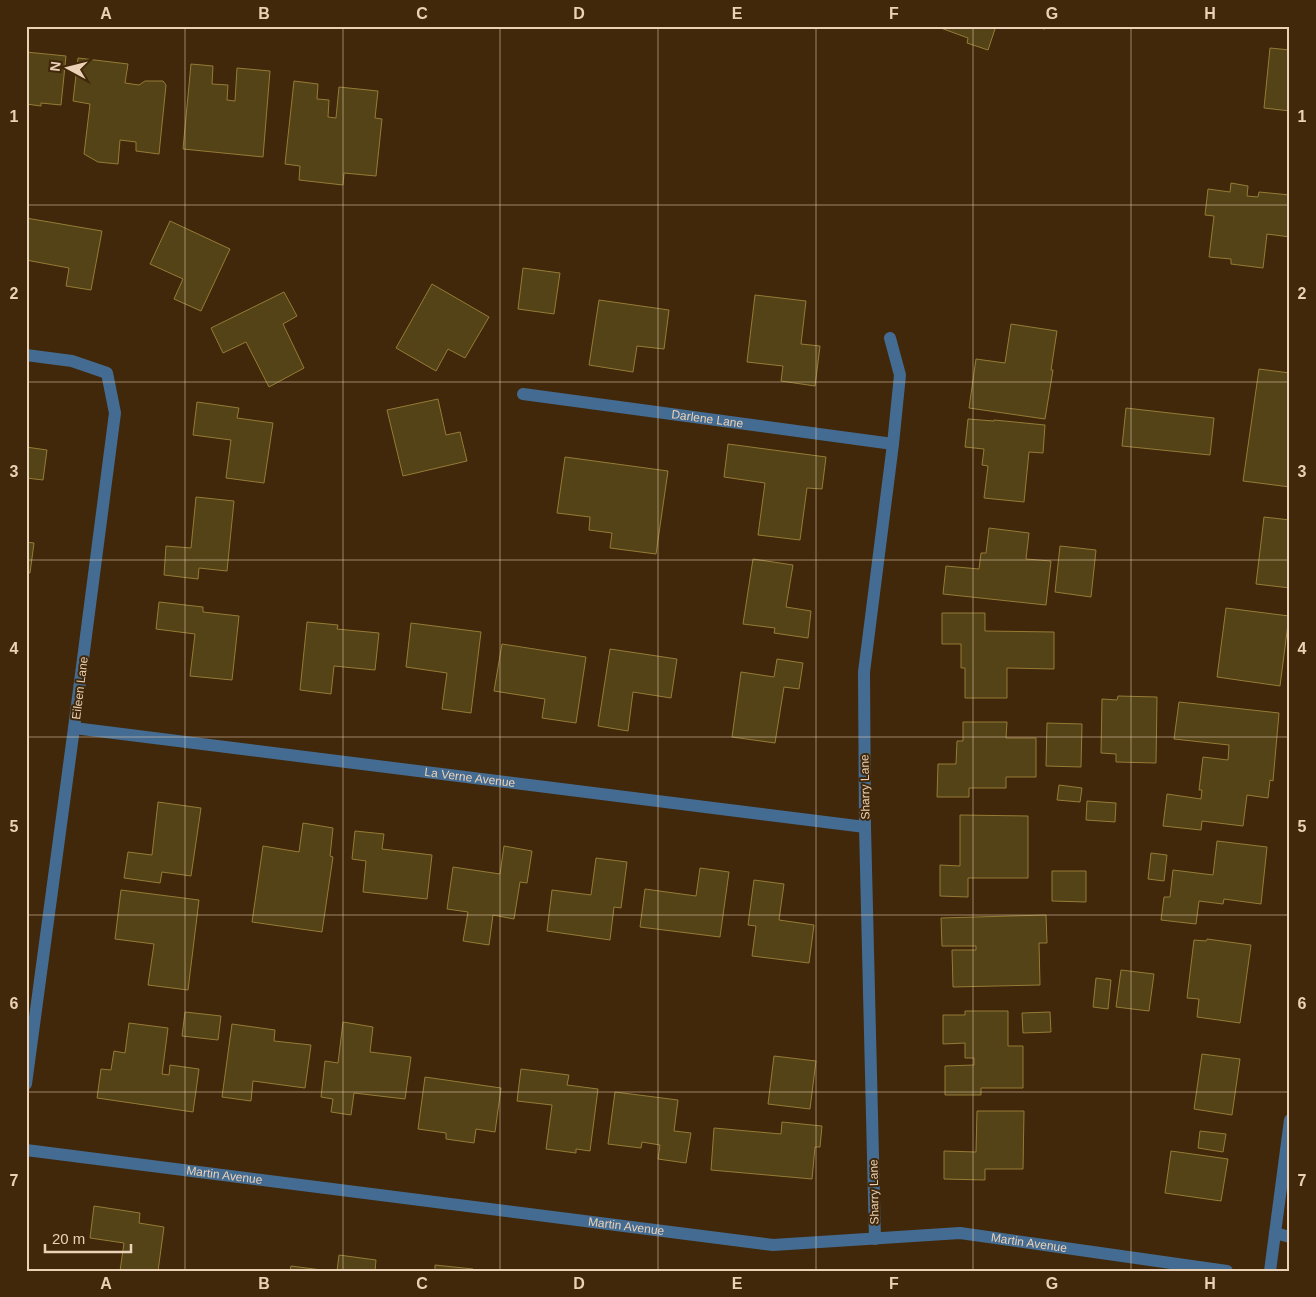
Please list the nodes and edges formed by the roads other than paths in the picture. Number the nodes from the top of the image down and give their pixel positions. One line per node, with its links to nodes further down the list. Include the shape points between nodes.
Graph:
1 (890, 338): 4 (street, Sharry Lane, via 900,375)
2 (26, 355): 5 (street, Eileen Lane, via 72,361 107,374 115,413)
3 (523, 394): 4 (street, Darlene Lane)
4 (893, 444): 6 (street, Sharry Lane, via 864,672)
5 (74, 728): 6 (street, La Verne Avenue); 7 (street, Eileen Lane)
6 (866, 828): 12 (street, Sharry Lane)
7 (26, 1084)
8 (1290, 1120): 10 (street)
9 (26, 1150): 12 (street, Martin Avenue, via 773,1245)
10 (1275, 1233): 11 (street); 14 (street)
11 (1290, 1237)
12 (875, 1239): 13 (street, Martin Avenue, via 960,1233)
13 (1227, 1271)
14 (1270, 1271)

